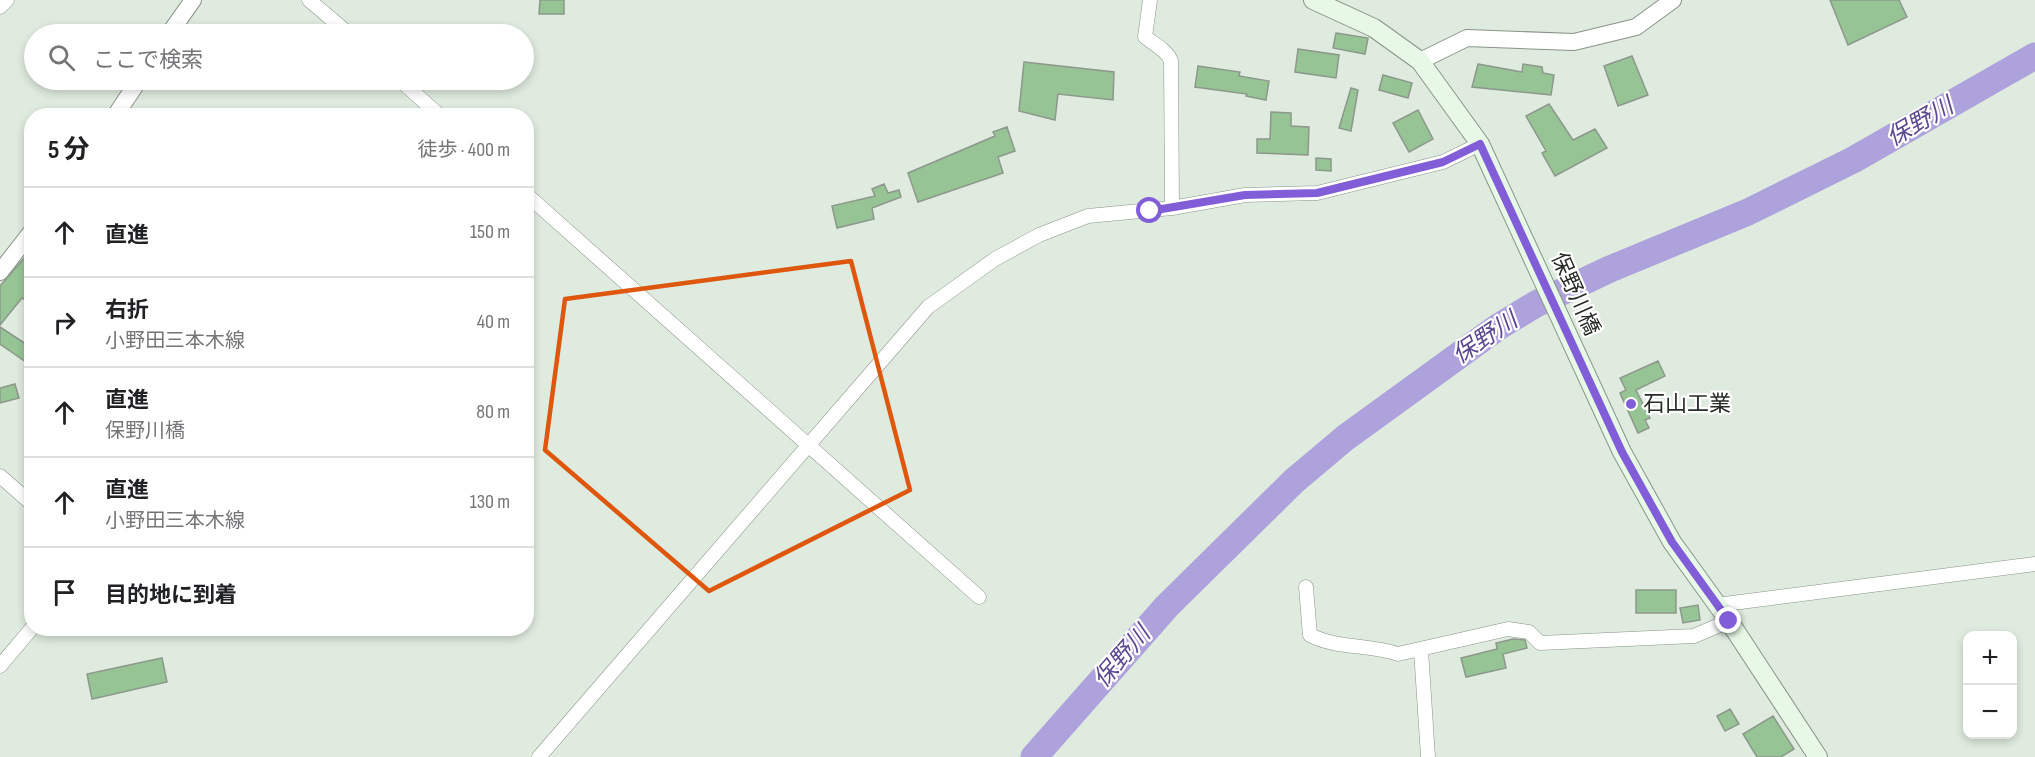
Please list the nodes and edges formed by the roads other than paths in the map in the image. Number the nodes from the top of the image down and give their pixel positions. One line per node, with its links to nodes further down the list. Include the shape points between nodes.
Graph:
1 (7, 0): 7 (street)
2 (193, 0): 8 (street)
3 (309, 0): 9 (street)
4 (1150, 0): 17 (street, via 1145,37 1165,51 1171,61)
5 (1314, 0): 10 (main road, 保野川橋, via 1374,28)
6 (1673, 0): 10 (street, via 1636,27 1574,42 1467,38)
7 (0, 7)
8 (176, 24)
9 (337, 24)
10 (1420, 61): 15 (main road, 保野川橋)
11 (132, 90): 13 (street)
12 (411, 90): 14 (street)
13 (120, 108)
14 (431, 108)
15 (1480, 144): 17 (street, via 1443,162 1317,193 1245,195); 26 (main road, 保野川橋, via 1622,452 1672,542)
16 (534, 201): 20 (street)
17 (1172, 208): 20 (street, via 1088,216 1039,235 995,259 928,308)
18 (24, 241): 19 (street)
19 (0, 272)
20 (808, 445): 25 (street); 32 (street)
21 (0, 476): 22 (street)
22 (24, 497)
23 (2035, 564): 26 (street)
24 (1306, 587): 29 (street, via 1310,635 1330,643 1382,648 1398,654)
25 (979, 597)
26 (1718, 605): 27 (main road, 保野川橋)
27 (1729, 621): 29 (street, via 1694,636 1540,643 1526,630 1508,629); 31 (main road, 保野川橋)
28 (25, 636): 30 (street)
29 (1421, 650): 33 (street)
30 (0, 666)
31 (1812, 753)
32 (539, 757)
33 (1428, 757)

